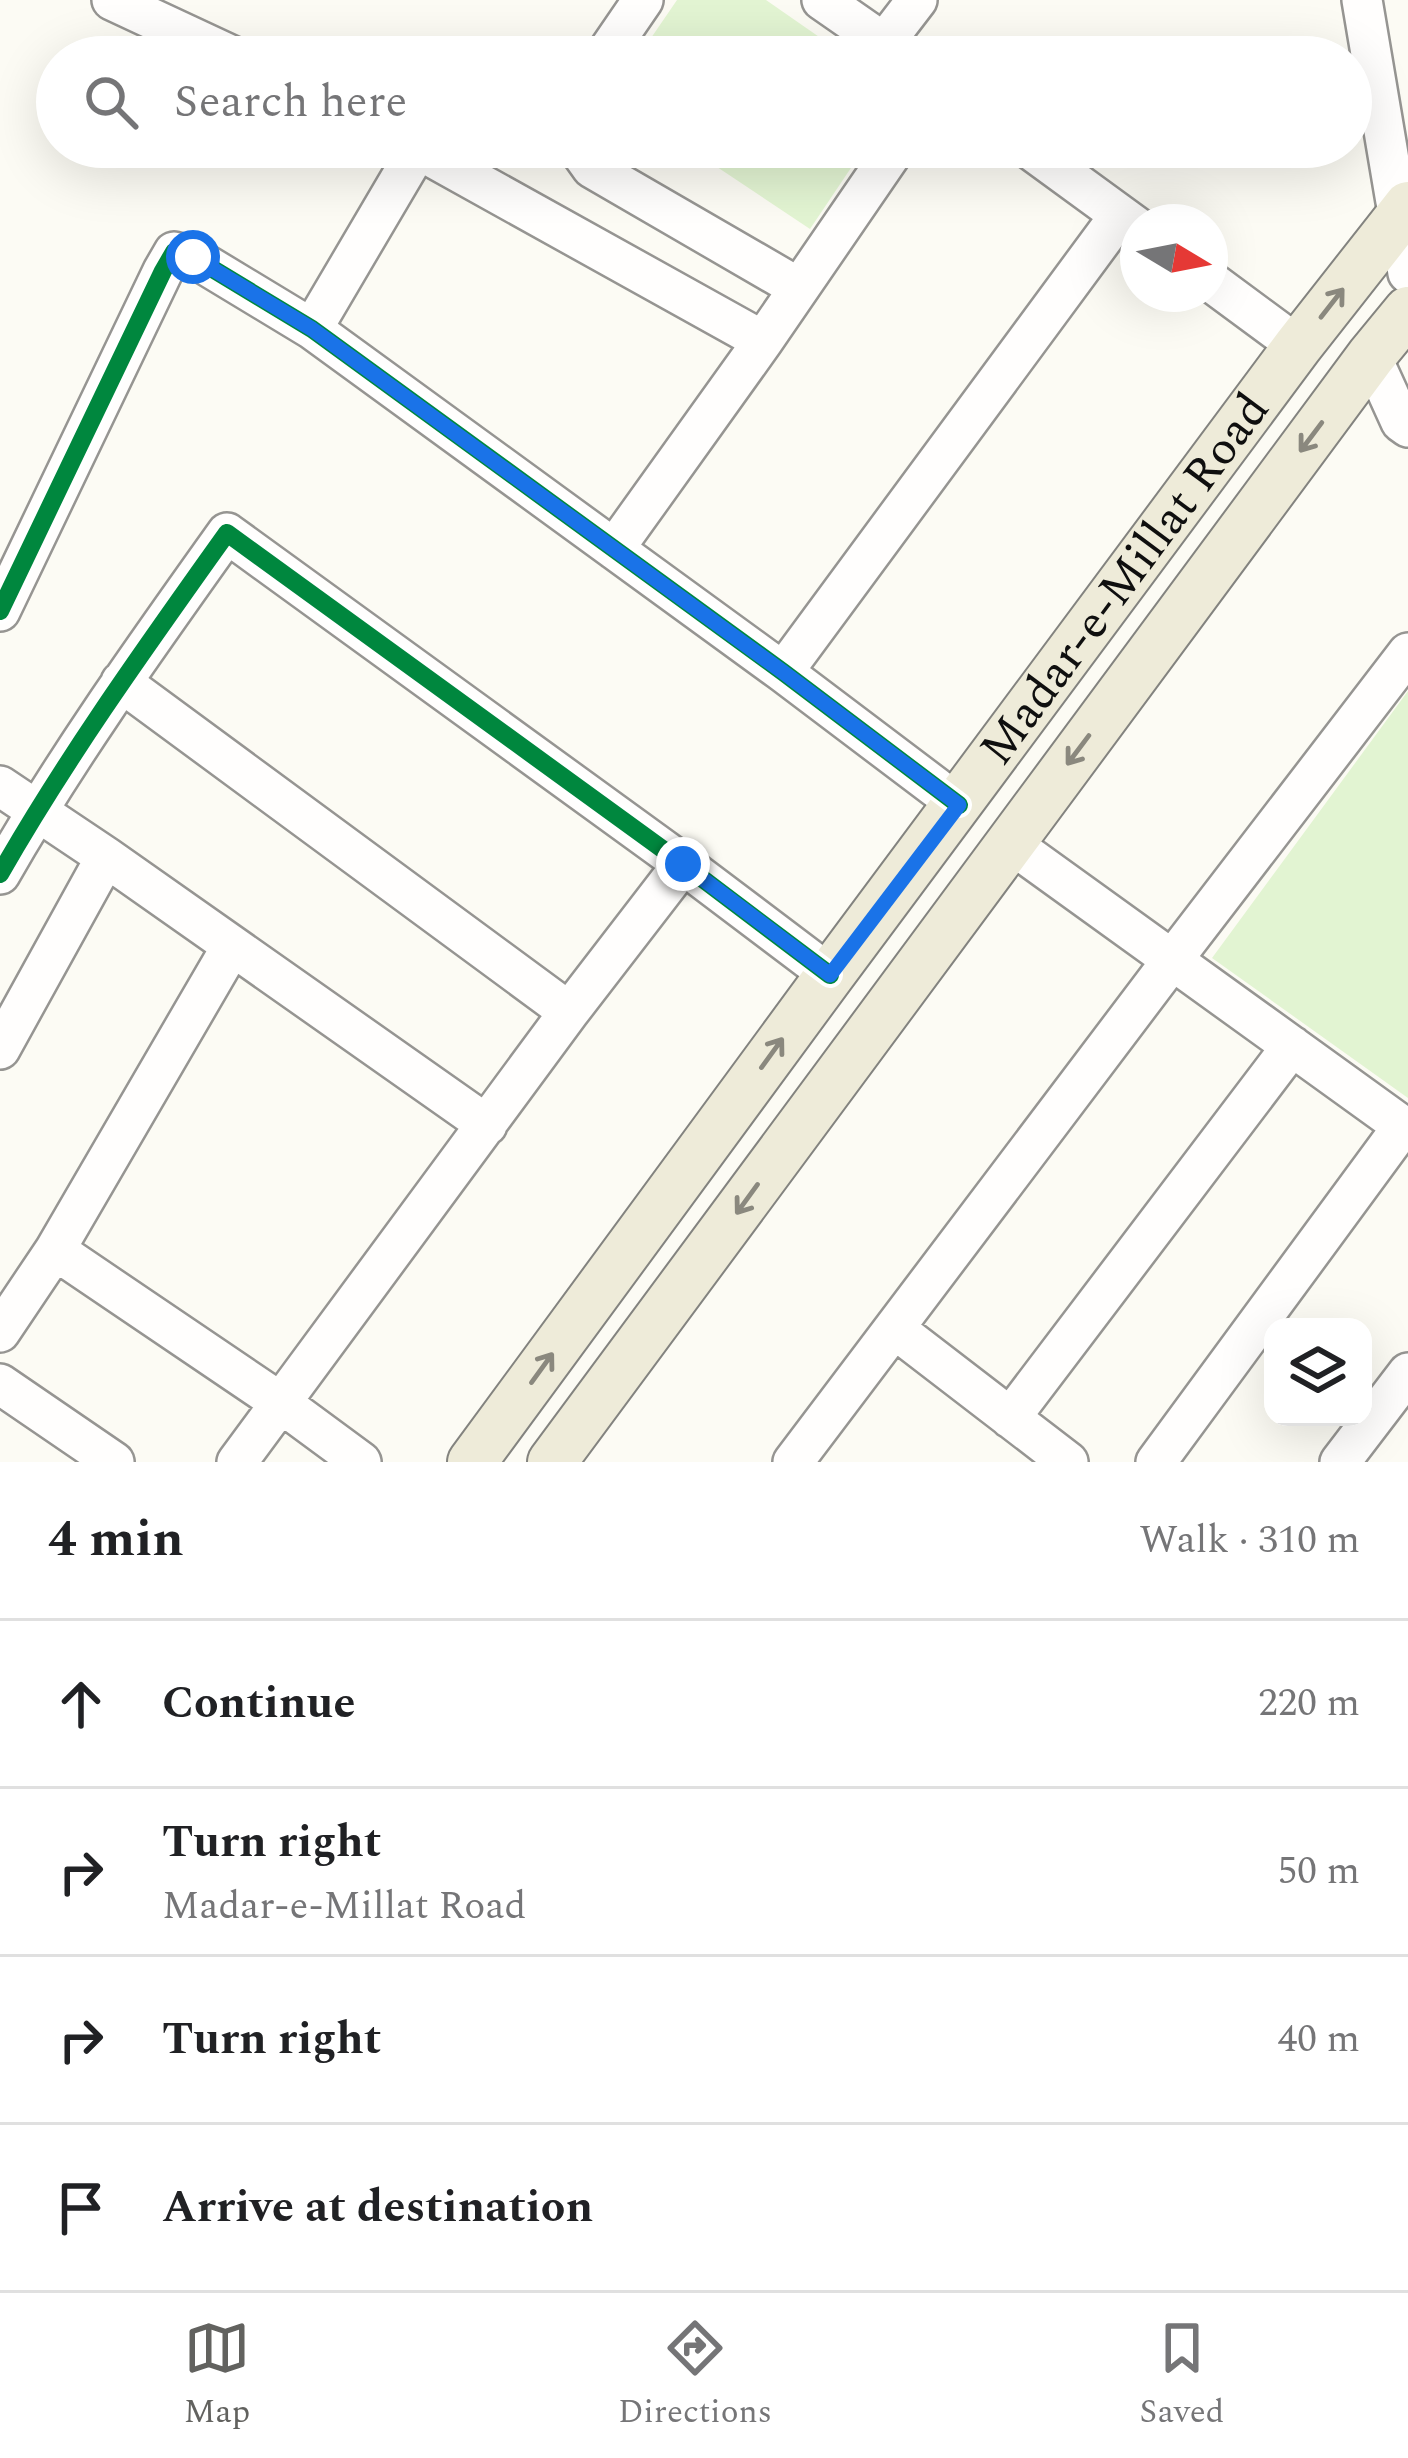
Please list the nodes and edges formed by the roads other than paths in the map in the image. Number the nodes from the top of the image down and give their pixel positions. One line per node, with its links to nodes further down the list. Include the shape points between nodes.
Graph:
1 (112, 0): 6 (street)
2 (643, 0): 8 (street)
3 (822, 0): 9 (street)
4 (917, 0): 10 (street)
5 (1362, 0): 11 (street)
6 (188, 15): 7 (street)
7 (211, 36)
8 (618, 36)
9 (874, 36)
10 (900, 36)
11 (1369, 36)
12 (1372, 52): 18 (street)
13 (405, 168): 25 (street)
14 (452, 168): 26 (street)
15 (592, 168): 22 (street)
16 (882, 168): 22 (street)
17 (1056, 168): 19 (street)
18 (1403, 213): 21 (street); 27 (main road, Madar-e-Millat Road, one-way to 18)
19 (1120, 215)
20 (1120, 234): 33 (street)
21 (1408, 273)
22 (800, 288): 26 (street)
23 (1228, 294): 27 (street)
24 (1408, 311): 28 (main road, Madar-e-Millat Road)
25 (312, 329): 30 (street); 31 (street, via 174,252)
26 (763, 341): 30 (street)
27 (1298, 346): 36 (main road, Madar-e-Millat Road)
28 (1371, 356): 29 (street); 38 (main road, Madar-e-Millat Road, one-way to 38)
29 (1408, 427)
30 (614, 549): 33 (street)
31 (0, 611)
32 (1408, 653): 43 (street)
33 (783, 672): 36 (street)
34 (121, 682): 37 (street); 40 (street, via 227,533); 45 (street)
35 (0, 786): 37 (street)
36 (959, 805): 44 (main road, Madar-e-Millat Road)
37 (37, 810): 39 (street); 41 (street)
38 (1010, 843): 43 (street); 62 (main road, Madar-e-Millat Road, one-way to 62)
39 (106, 857): 42 (street); 47 (street)
40 (683, 864): 44 (street); 45 (street)
41 (0, 874)
42 (232, 946): 48 (street); 50 (street)
43 (1173, 959): 46 (street); 51 (street)
44 (830, 975): 61 (main road, Madar-e-Millat Road, one-way to 44)
45 (569, 1012): 48 (street)
46 (1292, 1046): 49 (street); 56 (street)
47 (0, 1049)
48 (487, 1126): 55 (street)
49 (1405, 1128): 64 (street)
50 (55, 1250): 52 (street); 55 (street)
51 (895, 1329): 56 (street); 57 (street)
52 (0, 1332)
53 (1408, 1373): 65 (street)
54 (0, 1384): 58 (street)
55 (281, 1403): 59 (street); 60 (street)
56 (1010, 1418): 63 (street)
57 (810, 1456)
58 (115, 1462)
59 (237, 1462)
60 (361, 1462)
61 (472, 1462)
62 (553, 1462)
63 (1068, 1462)
64 (1156, 1462)
65 (1340, 1462)

